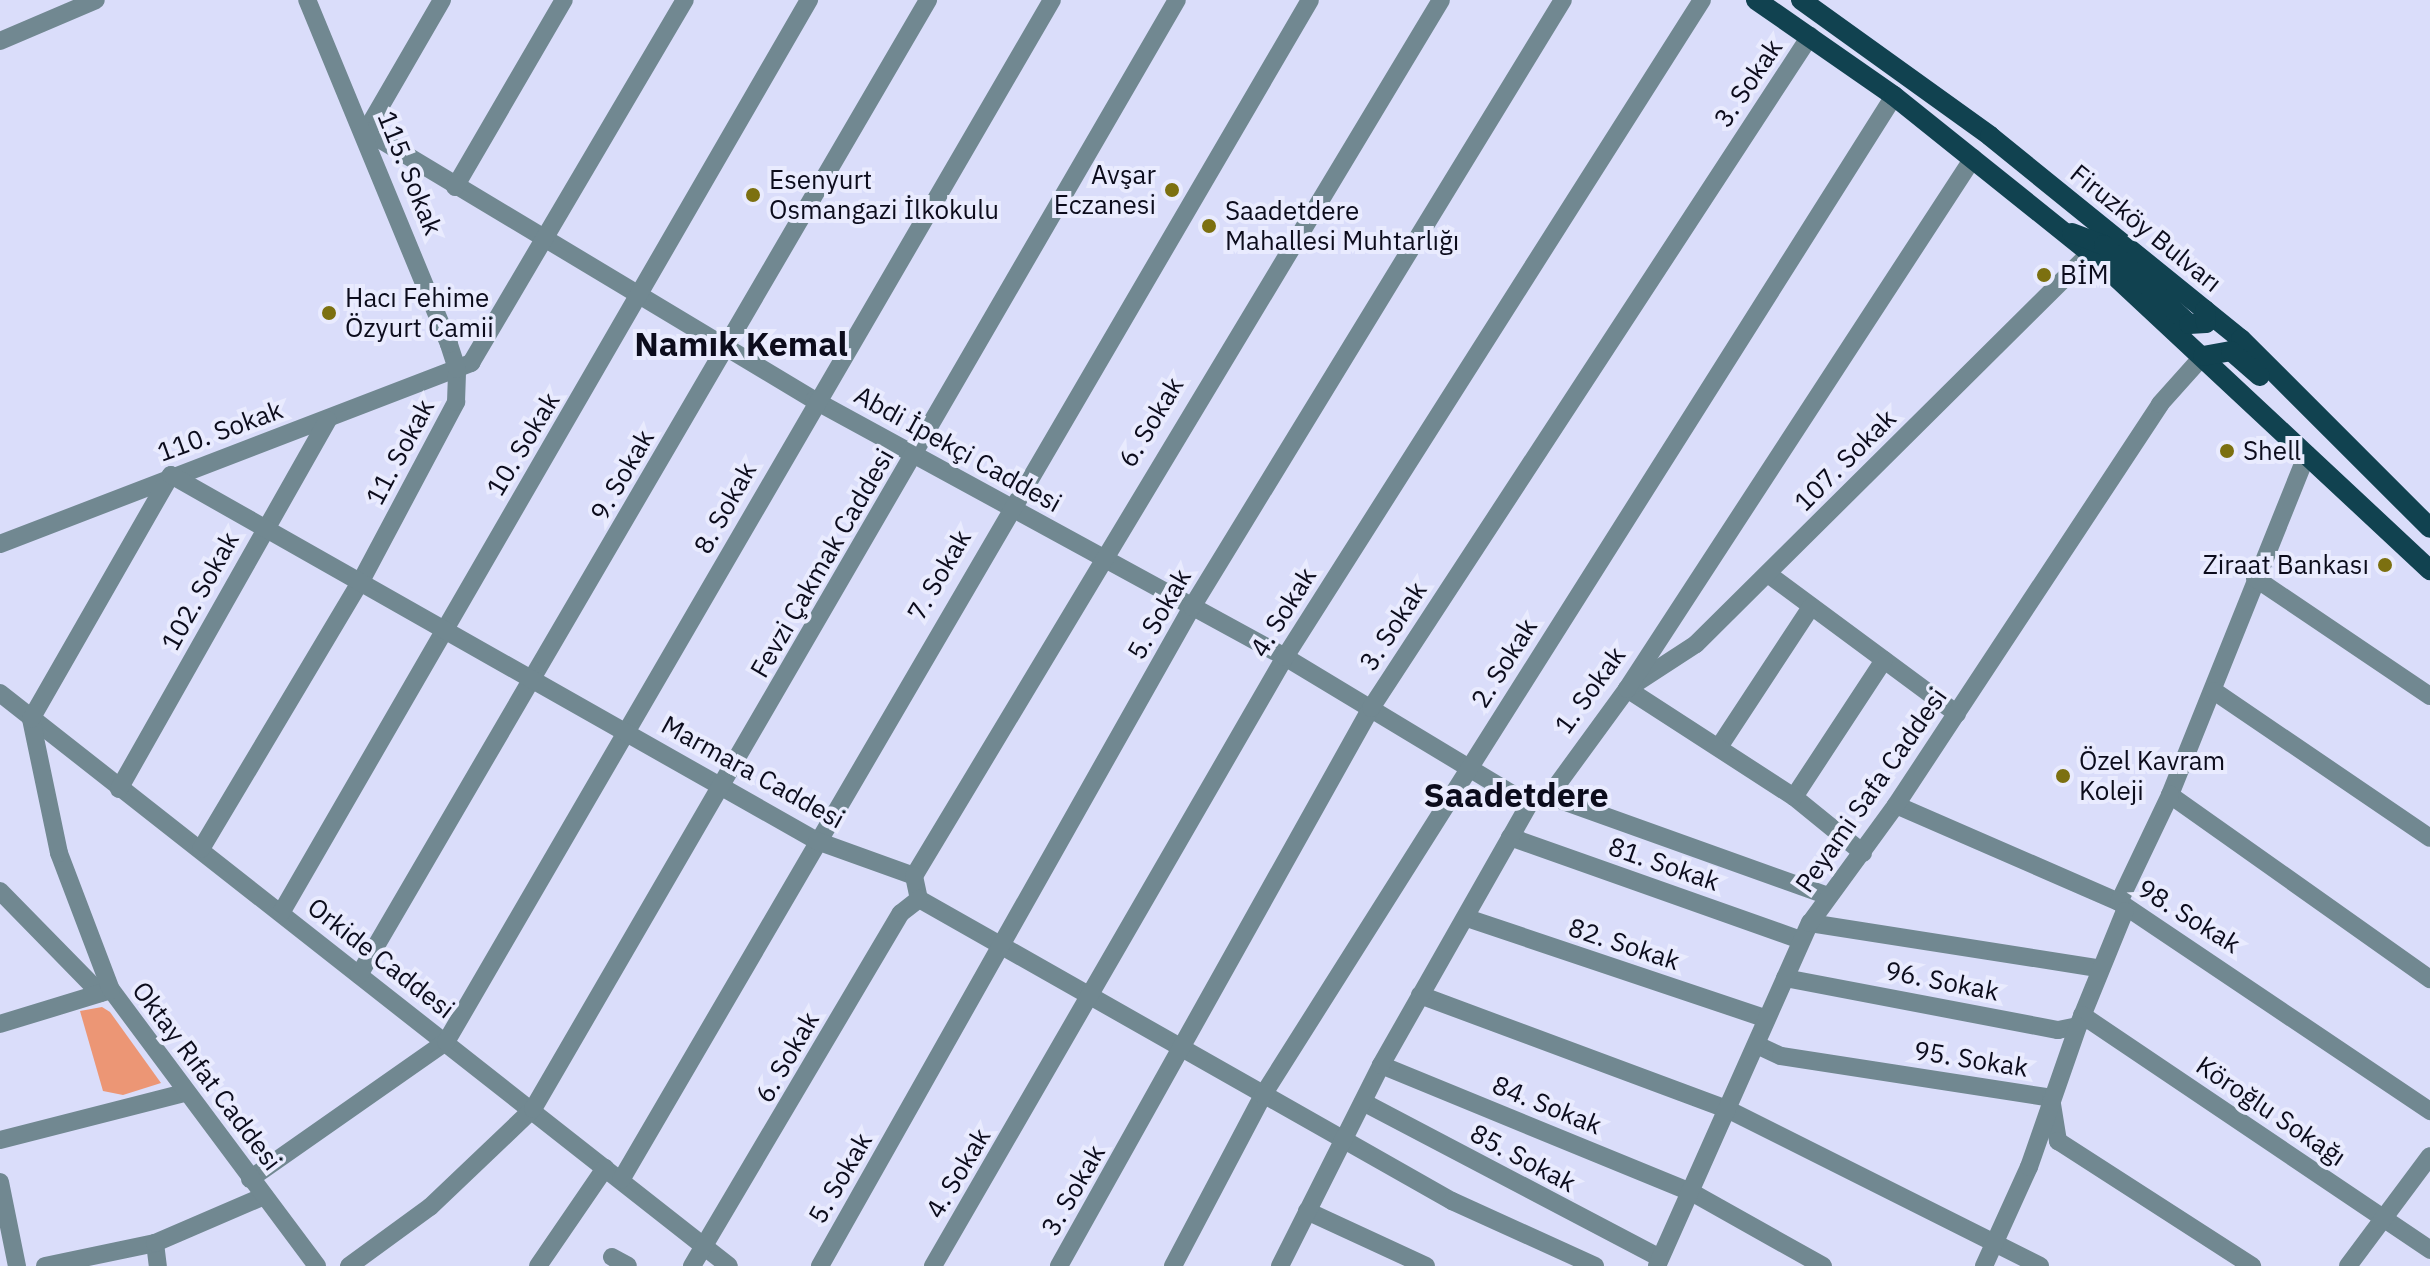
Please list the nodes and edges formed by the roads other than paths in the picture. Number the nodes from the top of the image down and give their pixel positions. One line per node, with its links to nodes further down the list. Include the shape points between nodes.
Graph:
1 (96, 0): 17 (street)
2 (442, 0): 19 (street)
3 (564, 0): 21 (street)
4 (685, 0): 23 (street)
5 (809, 0): 25 (street, 10. Sokak)
6 (928, 0): 27 (street, 9. Sokak)
7 (1052, 0): 32 (street, 8. Sokak)
8 (1177, 0): 36 (street, Fevzi Çakmak Caddesi)
9 (1310, 0): 38 (street, 7. Sokak)
10 (1441, 0): 42 (street, 6. Sokak)
11 (1563, 0): 47 (street, 5. Sokak)
12 (1702, 0): 50 (street, 4. Sokak)
13 (1756, 0): 16 (main road)
14 (1801, 0): 26 (main road, Firuzköy Bulvarı, via 1990,136)
15 (314, 5): 19 (street, 115. Sokak)
16 (1810, 36): 18 (main road); 57 (street, 3. Sokak)
17 (0, 41)
18 (1894, 96): 20 (main road); 62 (street, 2. Sokak)
19 (366, 131): 21 (street, Abdi İpekçi Caddesi); 29 (street, 115. Sokak)
20 (1973, 158): 22 (main road); 53 (street, 1. Sokak)
21 (455, 187): 23 (street, Abdi İpekçi Caddesi)
22 (2060, 229): 24 (main road); 26 (main road, via 2104,245 2189,324 2206,323)
23 (544, 243): 25 (street, Abdi İpekçi Caddesi); 29 (street, via 471,363)
24 (2090, 253): 28 (main road); 44 (street, 107. Sokak)
25 (640, 298): 27 (street, Abdi İpekçi Caddesi); 49 (street, 10. Sokak)
26 (2205, 310): 33 (main road, Firuzköy Bulvarı)
27 (725, 348): 32 (street, Abdi İpekçi Caddesi); 52 (street, 9. Sokak)
28 (2203, 356): 30 (street, Peyami Safa Caddesi); 31 (main road); 33 (main road, via 2231,351)
29 (457, 369): 34 (street, 110. Sokak); 46 (street, 11. Sokak, via 456,402)
30 (2187, 378): 31 (street); 58 (street, Peyami Safa Caddesi, via 2160,404)
31 (2228, 380): 35 (main road)
32 (814, 400): 36 (street, Abdi İpekçi Caddesi); 60 (street, 8. Sokak)
33 (2320, 418): 39 (main road, Firuzköy Bulvarı)
34 (328, 420): 37 (street, 110. Sokak); 40 (street, 102. Sokak)
35 (2307, 454): 43 (main road); 45 (street)
36 (914, 455): 38 (street, Abdi İpekçi Caddesi); 63 (street, Fevzi Çakmak Caddesi)
37 (171, 475): 40 (street, Marmara Caddesi); 41 (street, 110. Sokak); 59 (street)
38 (1008, 506): 42 (street, Abdi İpekçi Caddesi); 72 (street, 7. Sokak)
39 (2430, 528)
40 (265, 529): 46 (street, Marmara Caddesi); 64 (street, 102. Sokak)
41 (0, 544)
42 (1100, 556): 47 (street, Abdi İpekçi Caddesi); 75 (street, 6. Sokak)
43 (2430, 570)
44 (1768, 574): 48 (street); 53 (street, 107. Sokak, via 1696,644)
45 (2255, 578): 54 (street); 56 (street)
46 (361, 581): 49 (street, Marmara Caddesi); 73 (street, 11. Sokak)
47 (1192, 607): 50 (street, Abdi İpekçi Caddesi); 83 (street, 5. Sokak)
48 (1811, 607): 51 (street); 61 (street)
49 (444, 628): 52 (street, Marmara Caddesi); 80 (street, 10. Sokak)
50 (1285, 657): 57 (street, Abdi İpekçi Caddesi); 90 (street, 4. Sokak)
51 (1884, 660): 58 (street); 67 (street)
52 (533, 679): 60 (street, Marmara Caddesi); 85 (street, 9. Sokak)
53 (1627, 689): 61 (street); 66 (street, 1. Sokak)
54 (2214, 691): 65 (street); 71 (street)
55 (0, 693): 59 (street, Orkide Caddesi)
56 (2430, 696)
57 (1371, 708): 62 (street, Abdi İpekçi Caddesi); 96 (street, 3. Sokak)
58 (1957, 714): 69 (street, Peyami Safa Caddesi)
59 (31, 719): 64 (street, Orkide Caddesi); 88 (street, Oktay Rıfat Caddesi, via 59,853)
60 (629, 734): 63 (street, Marmara Caddesi); 94 (street, 8. Sokak)
61 (1719, 747): 67 (street)
62 (1469, 768): 68 (street, Abdi İpekçi Caddesi); 99 (street, 2. Sokak)
63 (722, 787): 72 (street, Marmara Caddesi); 102 (street, Fevzi Çakmak Caddesi)
64 (119, 789): 73 (street, Orkide Caddesi)
65 (2170, 795): 79 (street); 87 (street)
66 (1549, 796): 68 (street); 77 (street)
67 (1794, 797): 74 (street)
68 (1529, 804): 70 (street)
69 (1896, 805): 74 (street, Peyami Safa Caddesi); 79 (street, 98. Sokak)
70 (1510, 837): 81 (street); 82 (street, 81. Sokak)
71 (2430, 838)
72 (817, 841): 75 (street, Marmara Caddesi); 110 (street, 7. Sokak)
73 (201, 849): 80 (street, Orkide Caddesi)
74 (1863, 853): 77 (street, Peyami Safa Caddesi)
75 (914, 876): 78 (street)
76 (0, 891): 88 (street)
77 (1829, 896): 82 (street, Peyami Safa Caddesi)
78 (919, 899): 83 (street); 116 (street, 6. Sokak, via 901,913 715,1234)
79 (2122, 907): 84 (street); 104 (street, 98. Sokak, via 2198,949)
80 (281, 913): 85 (street, Orkide Caddesi)
81 (1467, 918): 89 (street); 91 (street, 82. Sokak)
82 (1805, 931): 84 (street, 81. Sokak); 86 (street, Peyami Safa Caddesi)
83 (1002, 946): 90 (street); 129 (street, 5. Sokak)
84 (2097, 968): 92 (street)
85 (359, 975): 94 (street, Orkide Caddesi)
86 (1785, 978): 91 (street, Peyami Safa Caddesi); 92 (street, 96. Sokak, via 2058,1030)
87 (2430, 979)
88 (105, 991): 93 (street); 98 (street, Oktay Rıfat Caddesi)
89 (1420, 995): 97 (street); 103 (street)
90 (1092, 998): 96 (street); 130 (street, 4. Sokak)
91 (1765, 1018): 95 (street, Peyami Safa Caddesi)
92 (2080, 1021): 100 (street); 115 (street, Köroğlu Sokağı)
93 (0, 1024)
94 (446, 1042): 102 (street, Orkide Caddesi); 109 (street)
95 (1757, 1045): 100 (street, 95. Sokak, via 1781,1056); 103 (street, Peyami Safa Caddesi)
96 (1184, 1050): 99 (street); 131 (street, 3. Sokak)
97 (1381, 1065): 101 (street); 112 (street, 84. Sokak)
98 (185, 1093): 105 (street); 109 (street, Oktay Rıfat Caddesi)
99 (1263, 1095): 106 (street); 132 (street, 2. Sokak)
100 (2051, 1098): 117 (street); 139 (street, 95. Sokak, via 2058,1141)
101 (1363, 1102): 106 (street); 120 (street, 85. Sokak)
102 (533, 1109): 108 (street, Orkide Caddesi); 125 (street, Fevzi Çakmak Caddesi, via 430,1207)
103 (1727, 1109): 112 (street, Peyami Safa Caddesi); 117 (street)
104 (2430, 1111)
105 (0, 1140)
106 (1341, 1140): 114 (street); 135 (street, via 1452,1201)
107 (2430, 1156): 115 (street)
108 (605, 1168): 110 (street, Orkide Caddesi); 126 (street)
109 (250, 1179): 113 (street, Oktay Rıfat Caddesi)
110 (621, 1180): 116 (street, Orkide Caddesi)
111 (0, 1182): 121 (street)
112 (1693, 1193): 120 (street, Peyami Safa Caddesi); 136 (street, 84. Sokak)
113 (264, 1196): 118 (street); 124 (street, Oktay Rıfat Caddesi)
114 (1307, 1211): 133 (street); 134 (street)
115 (2383, 1218): 119 (street, Köroğlu Sokağı); 140 (street)
116 (702, 1241): 127 (street, 6. Sokak); 128 (street, Orkide Caddesi)
117 (1994, 1242): 137 (street); 138 (street)
118 (155, 1243): 122 (street); 123 (street)
119 (2430, 1250)
120 (1658, 1262)
121 (17, 1266)
122 (45, 1266)
123 (158, 1266)
124 (317, 1266)
125 (349, 1266)
126 (538, 1266)
127 (692, 1266)
128 (729, 1266)
129 (820, 1266)
130 (933, 1266)
131 (1059, 1266)
132 (1173, 1266)
133 (1280, 1266)
134 (1426, 1266)
135 (1595, 1266)
136 (1823, 1266)
137 (1984, 1266)
138 (2040, 1266)
139 (2252, 1266)
140 (2348, 1266)

